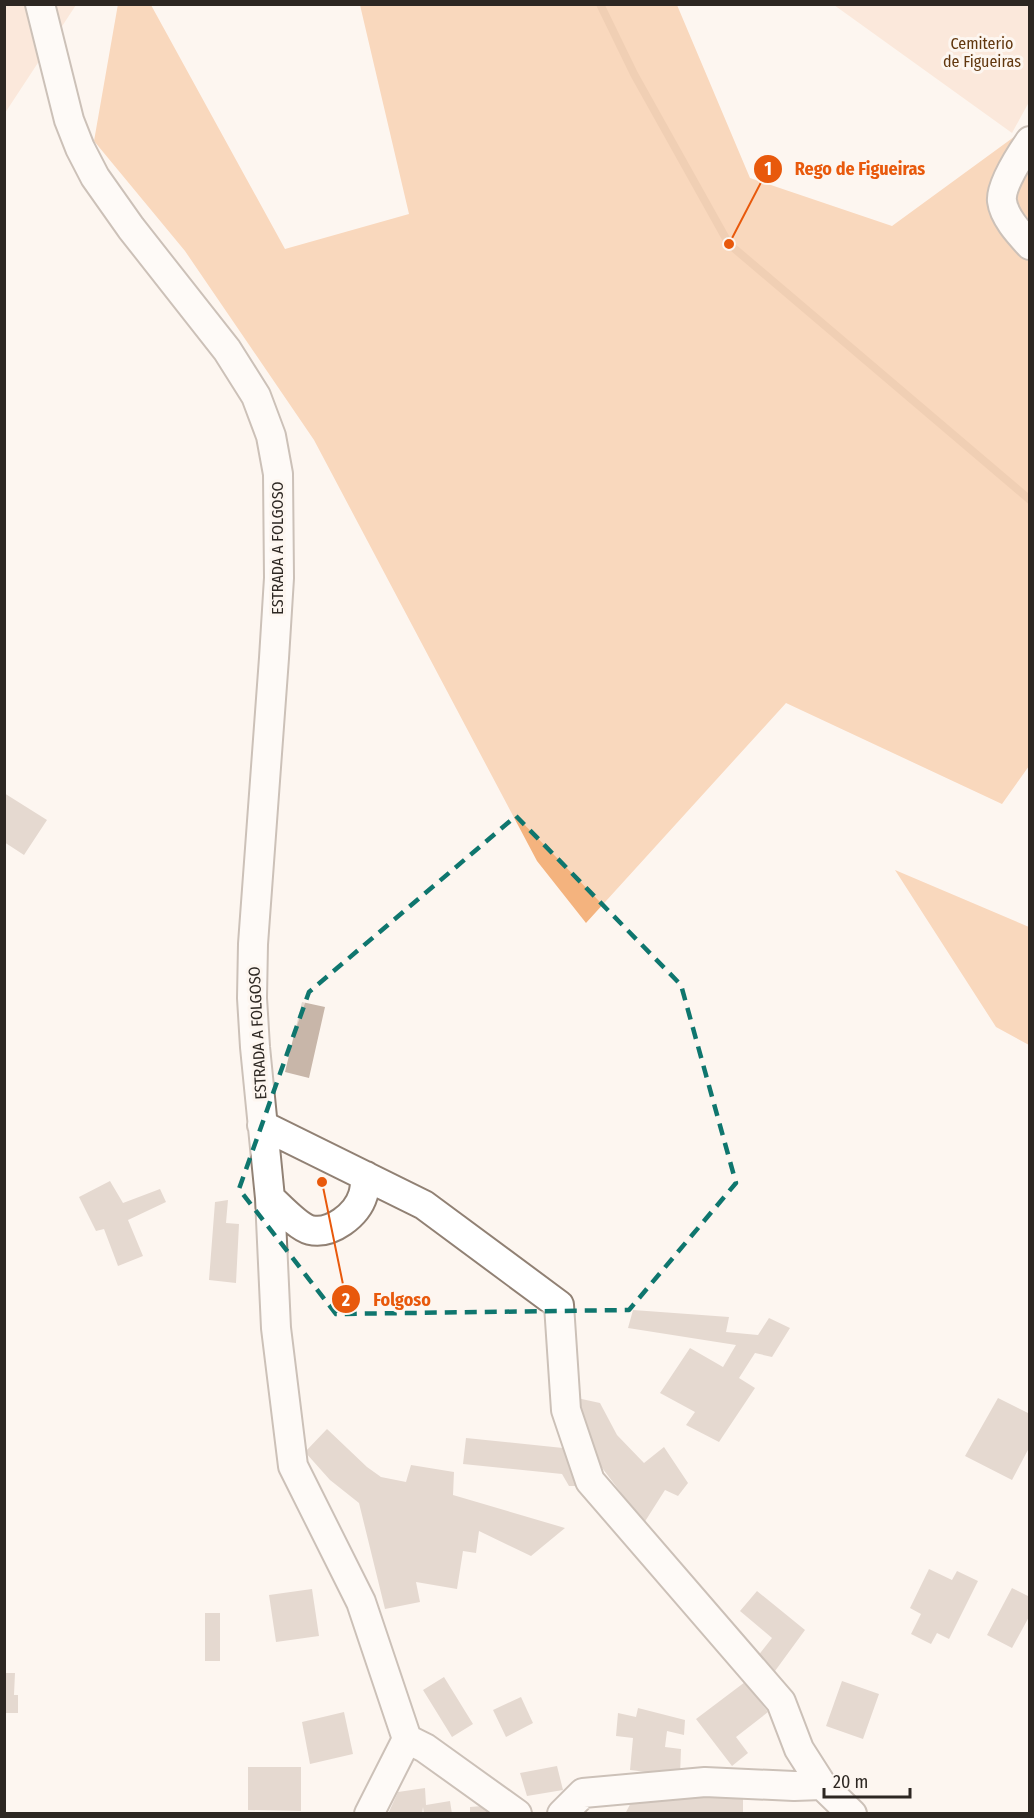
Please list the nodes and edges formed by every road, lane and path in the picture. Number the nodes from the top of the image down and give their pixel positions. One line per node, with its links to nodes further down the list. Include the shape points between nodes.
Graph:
1 (40, 4): 3 (street, ESTRADA A FOLGOSO)
2 (48, 4): 3 (street, ESTRADA A FOLGOSO)
3 (48, 33): 6 (street, ESTRADA A FOLGOSO, via 69,120 95,177 226,350 256,396 271,436 278,474 279,578 252,966)
4 (1029, 141): 5 (street, via 1008,176 1002,200 1012,226)
5 (1029, 245)
6 (262, 1125): 7 (street); 8 (street, ESTRADA A FOLGOSO)
7 (366, 1176): 8 (street, via 363,1196 349,1218 329,1229 309,1230); 10 (street, via 424,1205 559,1305 566,1410 590,1481 781,1702 799,1749)
8 (270, 1198): 9 (street, ESTRADA A FOLGOSO, via 276,1328 293,1466 361,1602)
9 (407, 1740): 11 (street); 12 (street, via 425,1748)
10 (822, 1785): 13 (street, via 705,1782 583,1793); 14 (street)
11 (369, 1814)
12 (516, 1814)
13 (562, 1814)
14 (852, 1814)

